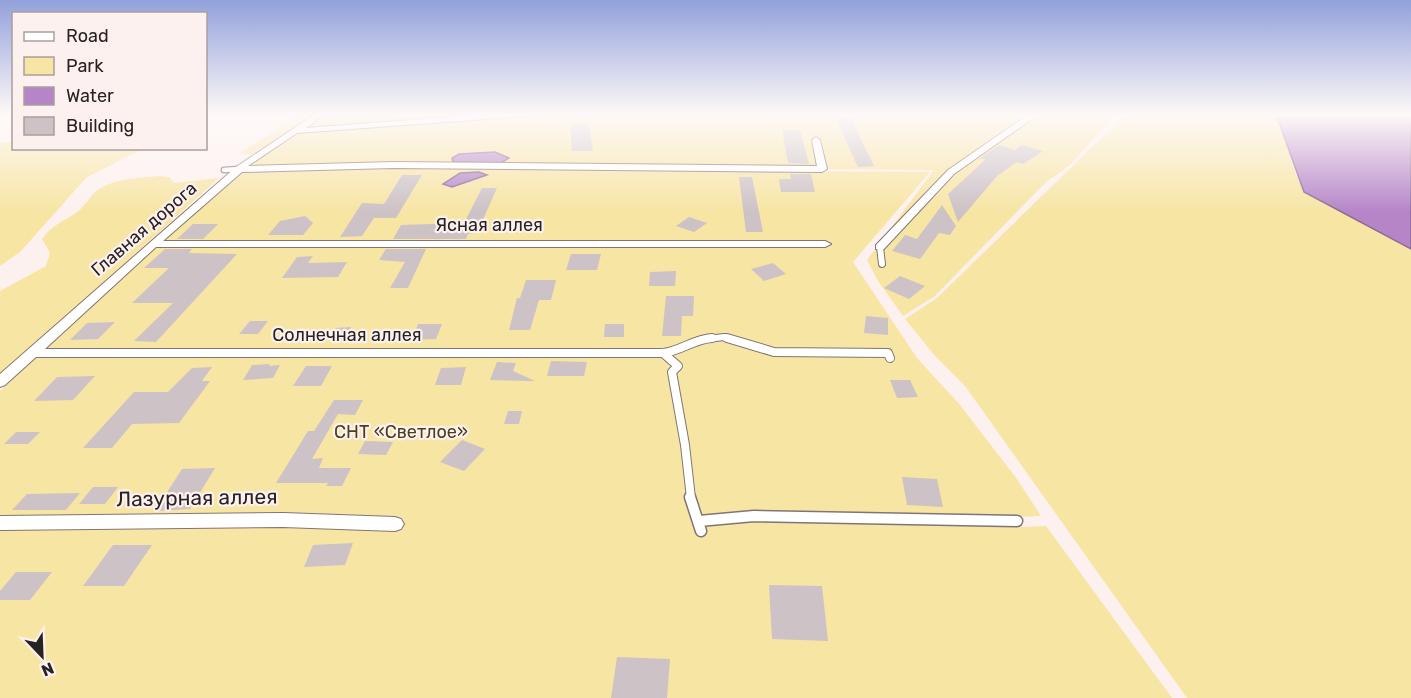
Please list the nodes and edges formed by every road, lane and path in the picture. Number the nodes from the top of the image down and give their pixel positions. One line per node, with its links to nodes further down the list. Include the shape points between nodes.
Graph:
1 (274, 147): 4 (street, Главная дорога)
2 (817, 147): 4 (street, via 822,169 393,165)
3 (988, 147): 8 (street, via 951,172)
4 (239, 169): 5 (lane); 6 (street, Главная дорога)
5 (224, 170)
6 (153, 244): 7 (street, Ясная аллея); 10 (street, Главная дорога)
7 (825, 244)
8 (880, 247): 9 (lane)
9 (882, 264)
10 (32, 353): 11 (street, Солнечная аллея); 13 (street, Главная дорога)
11 (663, 353): 12 (lane, via 678,351 700,339 724,337 774,352 888,353); 14 (lane, via 678,366 672,372 689,493)
12 (890, 358)
13 (0, 382)
14 (699, 521): 15 (lane, via 754,516); 18 (lane)
15 (1017, 521)
16 (0, 523): 17 (street, Лазурная аллея, via 283,520)
17 (394, 524)
18 (701, 531)

